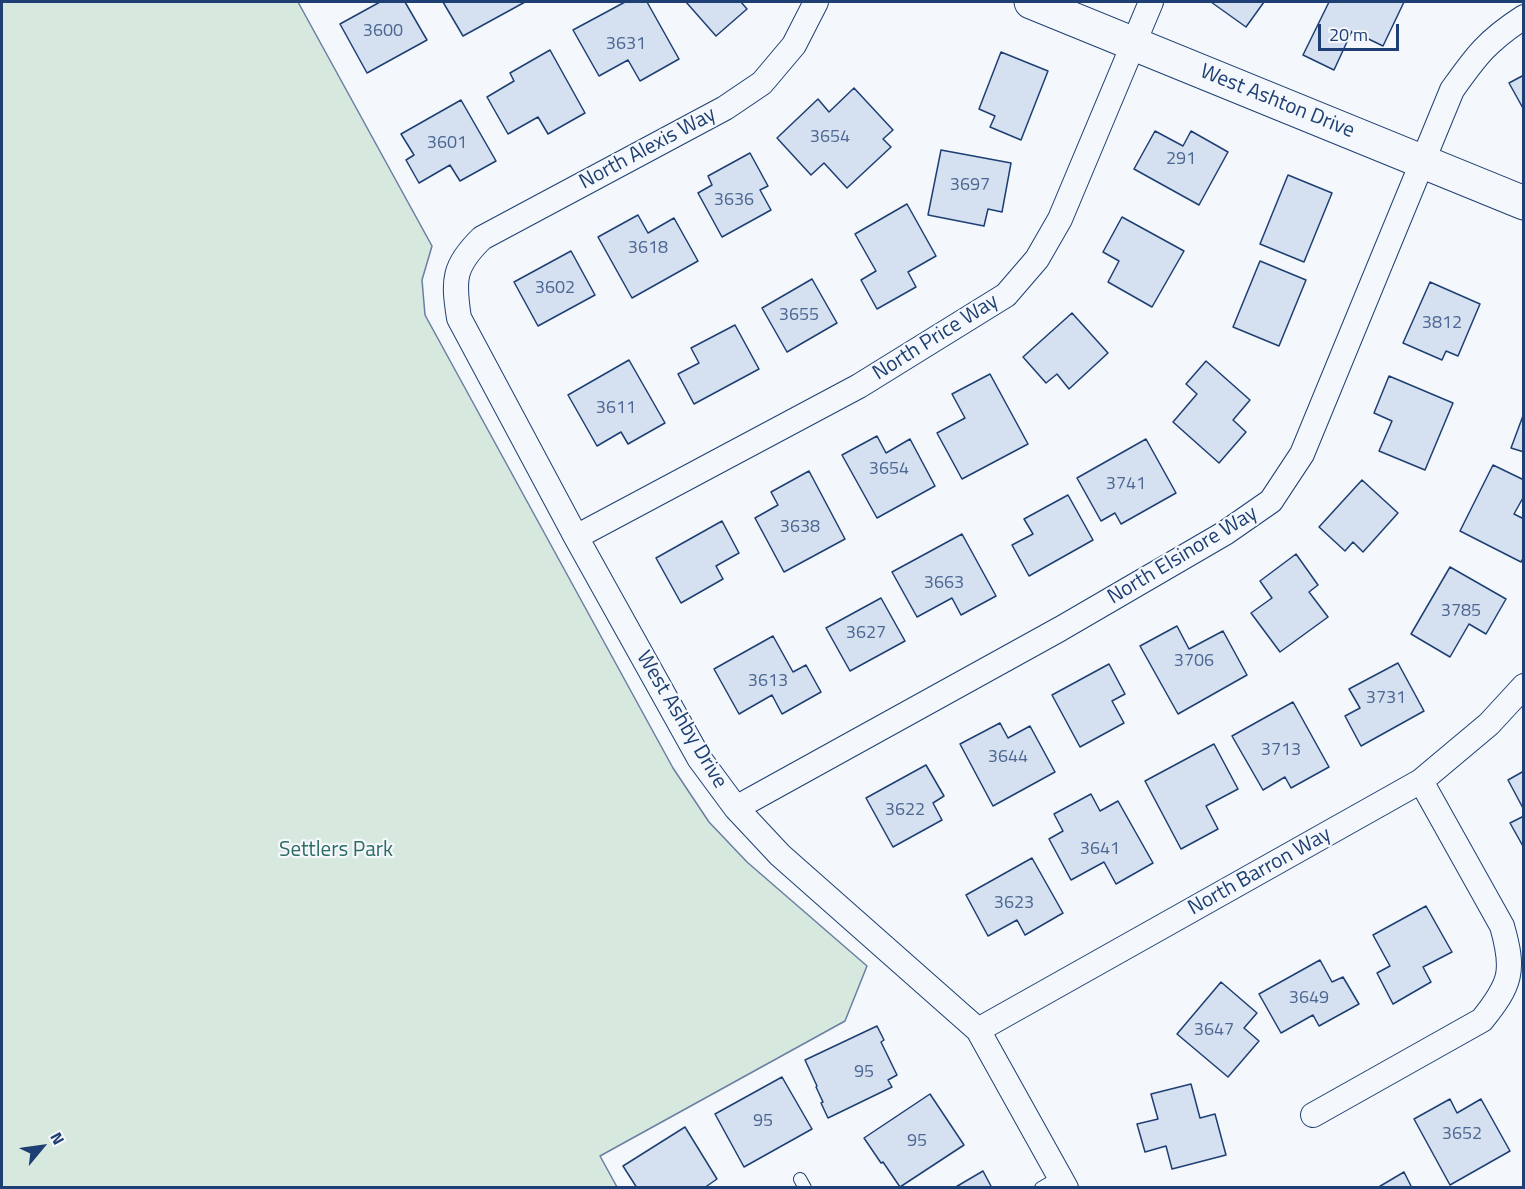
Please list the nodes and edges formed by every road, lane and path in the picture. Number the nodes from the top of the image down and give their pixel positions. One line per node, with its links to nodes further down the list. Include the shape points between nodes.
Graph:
1 (816, 2): 8 (street, North Alexis Way, via 794,45 762,82 725,108 482,238 467,253)
2 (1031, 2): 5 (street, West Ashton Drive)
3 (1151, 2): 5 (street, North Price Way)
4 (1524, 17): 6 (street, North Elsinore Way, via 1477,54 1464,72 1452,90)
5 (1133, 43): 6 (street, West Ashton Drive); 9 (street, North Price Way, via 1060,219 1037,259 1006,295 859,386)
6 (1422, 161): 7 (street, West Ashton Drive); 12 (street, North Elsinore Way, via 1302,453 1271,501 1225,533 1060,629)
7 (1524, 203)
8 (457, 272): 9 (street, West Ashby Drive, via 459,318)
9 (576, 537): 12 (street, West Ashby Drive, via 699,758)
10 (1524, 686): 11 (street, North Barron Way, via 1489,724)
11 (1421, 781): 13 (street, North Barron Way); 14 (street, via 1502,926 1509,951 1510,977 1482,1020)
12 (736, 808): 13 (street, West Ashby Drive, via 780,855)
13 (978, 1030): 15 (street, West Ashby Drive)
14 (1313, 1115)
15 (1056, 1184)

